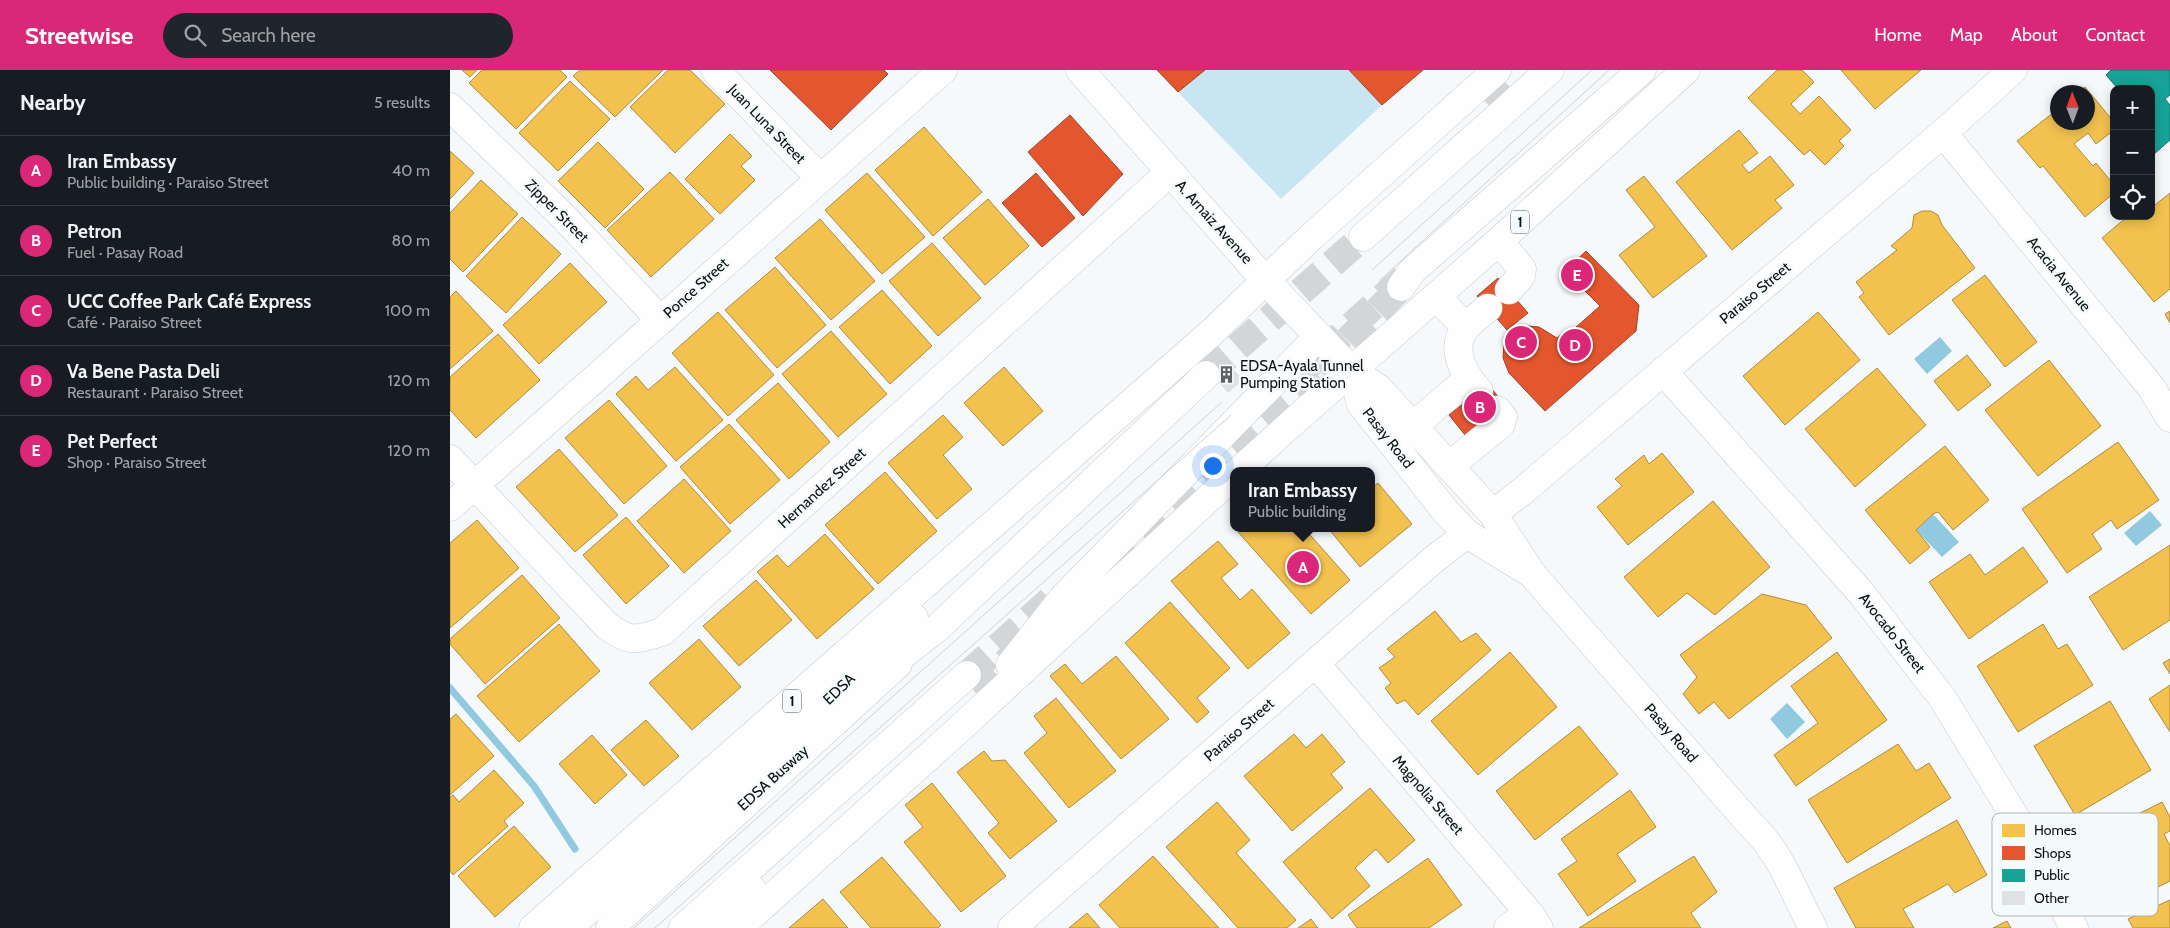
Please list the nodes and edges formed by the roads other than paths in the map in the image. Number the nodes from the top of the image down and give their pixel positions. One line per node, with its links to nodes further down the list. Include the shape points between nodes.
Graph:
1 (715, 70): 12 (main road, Juan Luna Street)
2 (943, 70): 12 (main road, Ponce Street)
3 (1080, 70): 11 (main road, A. Arnaiz Avenue)
4 (1497, 70): 15 (main road, 1)
5 (1550, 70): 13 (main road)
6 (1642, 70): 16 (main road, via 1412,271)
7 (1686, 70): 14 (main road, 1)
8 (2013, 70): 10 (main road, Paraiso Street)
9 (450, 107): 20 (main road, Zipper Street, via 564,216)
10 (1944, 133): 24 (main road, Paraiso Street); 27 (main road, Acacia Avenue, via 2151,387)
11 (1169, 173): 15 (main road, A. Arnaiz Avenue); 34 (main road, Hernandez Street, via 662,632 624,638 607,626)
12 (820, 178): 20 (main road, Ponce Street)
13 (1362, 237)
14 (1499, 241): 17 (main road, via 1522,269); 18 (main road, 1)
15 (1266, 280): 22 (main road, A. Arnaiz Avenue); 46 (main road, 1, via 1212,333)
16 (1401, 286)
17 (1509, 290)
18 (1436, 297): 21 (main road); 23 (main road, 1)
19 (1488, 308): 21 (main road)
20 (660, 320): 34 (main road, Ponce Street)
21 (1466, 327): 26 (main road, via 1458,352 1462,370)
22 (1318, 337): 23 (main road, A. Arnaiz Avenue); 41 (main road, via 1062,599)
23 (1352, 371): 28 (main road, Pasay Road, via 1378,388); 32 (main road, 1); 37 (main road, Pasay Road, via 1361,404)
24 (1663, 371): 36 (main road, Paraiso Street); 43 (main road, Avocado Street, via 1862,594 1943,700)
25 (1206, 374): 39 (main road)
26 (1481, 393): 28 (main road); 31 (main road, via 1503,417 1501,424)
27 (2170, 418)
28 (1412, 427): 31 (main road, Pasay Road)
29 (1104, 443): 42 (main road, EDSA / 1)
30 (450, 459): 34 (main road, Hernandez Street)
31 (1449, 466): 36 (main road, Pasay Road)
32 (1243, 467)
33 (1230, 480): 41 (main road)
34 (474, 484): 35 (main road, Ponce Street)
35 (450, 506)
36 (1493, 514): 38 (main road, Pasay Road)
37 (1467, 534): 38 (main road, Pasay Road); 40 (main road, Paraiso Street)
38 (1532, 574): 53 (main road, Pasay Road, via 1750,824 1757,843 1784,885 1797,898)
39 (936, 629): 42 (main road); 48 (main road, EDSA Busway)
40 (1315, 663): 45 (main road, Magnolia Street); 52 (main road, Paraiso Street)
41 (956, 732): 51 (main road)
42 (758, 767): 47 (main road, EDSA / 1)
43 (2013, 813)
44 (2068, 916): 54 (main road, Avocado Street)
45 (1525, 923)
46 (533, 928)
47 (568, 928)
48 (610, 928)
49 (683, 928): 50 (main road, via 970,683)
50 (709, 928)
51 (738, 928)
52 (1012, 928)
53 (1812, 928)
54 (2074, 928)

